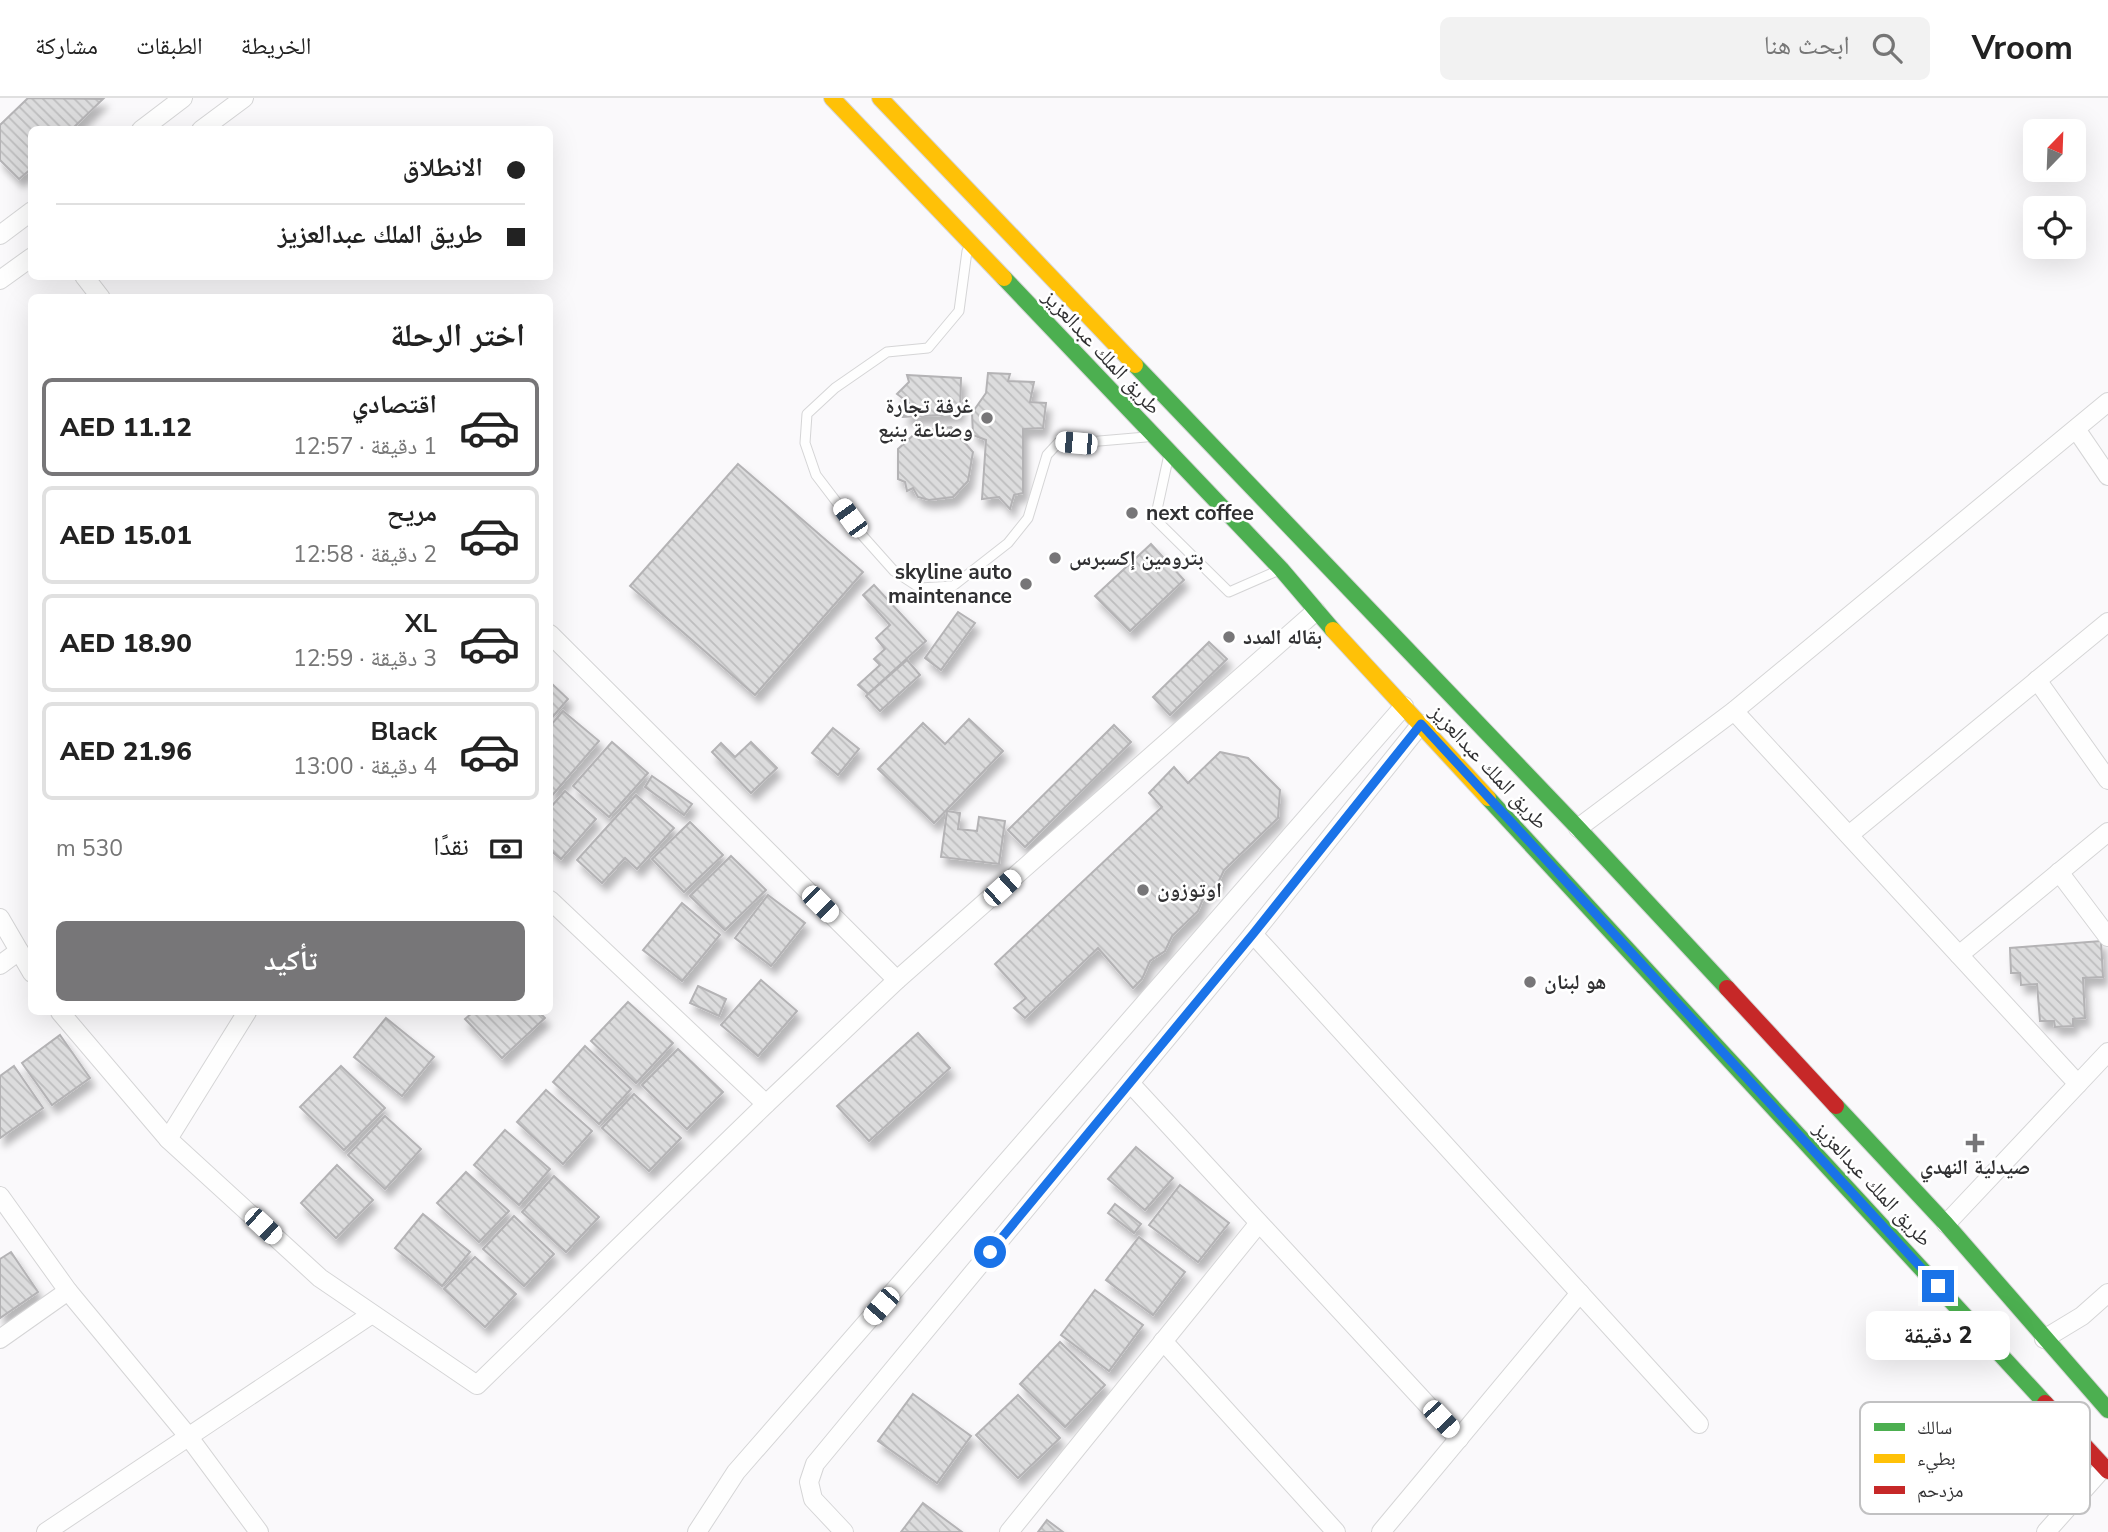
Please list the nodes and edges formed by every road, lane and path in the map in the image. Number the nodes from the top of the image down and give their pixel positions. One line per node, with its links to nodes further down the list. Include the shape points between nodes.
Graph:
1 (183, 98): 5 (street)
2 (244, 98): 6 (street)
3 (832, 98): 9 (highway, طريق الملك عبدالعزيز)
4 (880, 98): 26 (highway, طريق الملك عبدالعزيز)
5 (146, 126)
6 (206, 126)
7 (28, 214): 8 (street)
8 (0, 235)
9 (969, 243): 14 (highway, طريق الملك عبدالعزيز); 14 (lane, via 959,311 928,348 887,352 807,414 805,443 816,475 894,571 920,587 953,586 1008,542 1028,518 1047,455 1059,442)
10 (28, 260): 11 (street)
11 (0, 281)
12 (2108, 402): 13 (street)
13 (2076, 429): 16 (street); 23 (street)
14 (1152, 436): 15 (highway, طريق الملك عبدالعزيز)
15 (1169, 454): 17 (highway, طريق الملك عبدالعزيز); 17 (lane, via 1155,519 1175,541 1229,592)
16 (2108, 476)
17 (1281, 569): 18 (highway, طريق الملك عبدالعزيز)
18 (1316, 611): 22 (highway, طريق الملك عبدالعزيز); 38 (street)
19 (2108, 622): 21 (street)
20 (553, 637): 38 (street)
21 (2038, 680): 25 (street); 28 (street)
22 (1404, 706): 24 (highway, طريق الملك عبدالعزيز); 68 (street, via 736,1472)
23 (1734, 711): 26 (street); 28 (street)
24 (1421, 724): 32 (street); 57 (highway, طريق الملك عبدالعزيز)
25 (2108, 780)
26 (1578, 828): 48 (highway, طريق الملك عبدالعزيز)
27 (2108, 832): 29 (street)
28 (1849, 835): 35 (street)
29 (2059, 872): 33 (street); 35 (street)
30 (553, 903): 44 (street)
31 (0, 918): 34 (street)
32 (1253, 934): 42 (street); 50 (street)
33 (2108, 937)
34 (19, 951): 36 (street); 37 (street)
35 (1959, 955): 43 (street)
36 (0, 965)
37 (28, 966)
38 (897, 980): 44 (street)
39 (64, 1015): 45 (street)
40 (245, 1015): 45 (street)
41 (2108, 1052): 43 (street)
42 (1130, 1083): 47 (street); 69 (street, via 815,1464 808,1482 813,1499)
43 (2078, 1084): 48 (street)
44 (766, 1104): 52 (street, via 477,1385)
45 (168, 1139): 52 (street, via 320,1278)
46 (0, 1196): 49 (street)
47 (1259, 1223): 55 (street); 61 (street)
48 (1946, 1224): 54 (highway, طريق الملك عبدالعزيز)
49 (68, 1291): 53 (street); 60 (street)
50 (1580, 1293): 59 (street); 61 (street)
51 (2108, 1293): 54 (street, via 2082,1316)
52 (372, 1314): 60 (street)
53 (0, 1339)
54 (2044, 1339): 58 (highway, طريق الملك عبدالعزيز)
55 (1163, 1341): 70 (street); 71 (street)
56 (2108, 1381): 58 (street)
57 (2044, 1402)
58 (2103, 1404)
59 (1699, 1424)
60 (188, 1436): 66 (street); 67 (street)
61 (1459, 1439): 72 (street)
62 (2090, 1452): 63 (highway, طريق الملك عبدالعزيز)
63 (2106, 1469): 64 (street)
64 (2090, 1486)
65 (2063, 1514): 73 (street)
66 (46, 1532)
67 (259, 1532)
68 (697, 1532)
69 (844, 1532)
70 (1009, 1532)
71 (1336, 1532)
72 (1381, 1532)
73 (2046, 1532)

